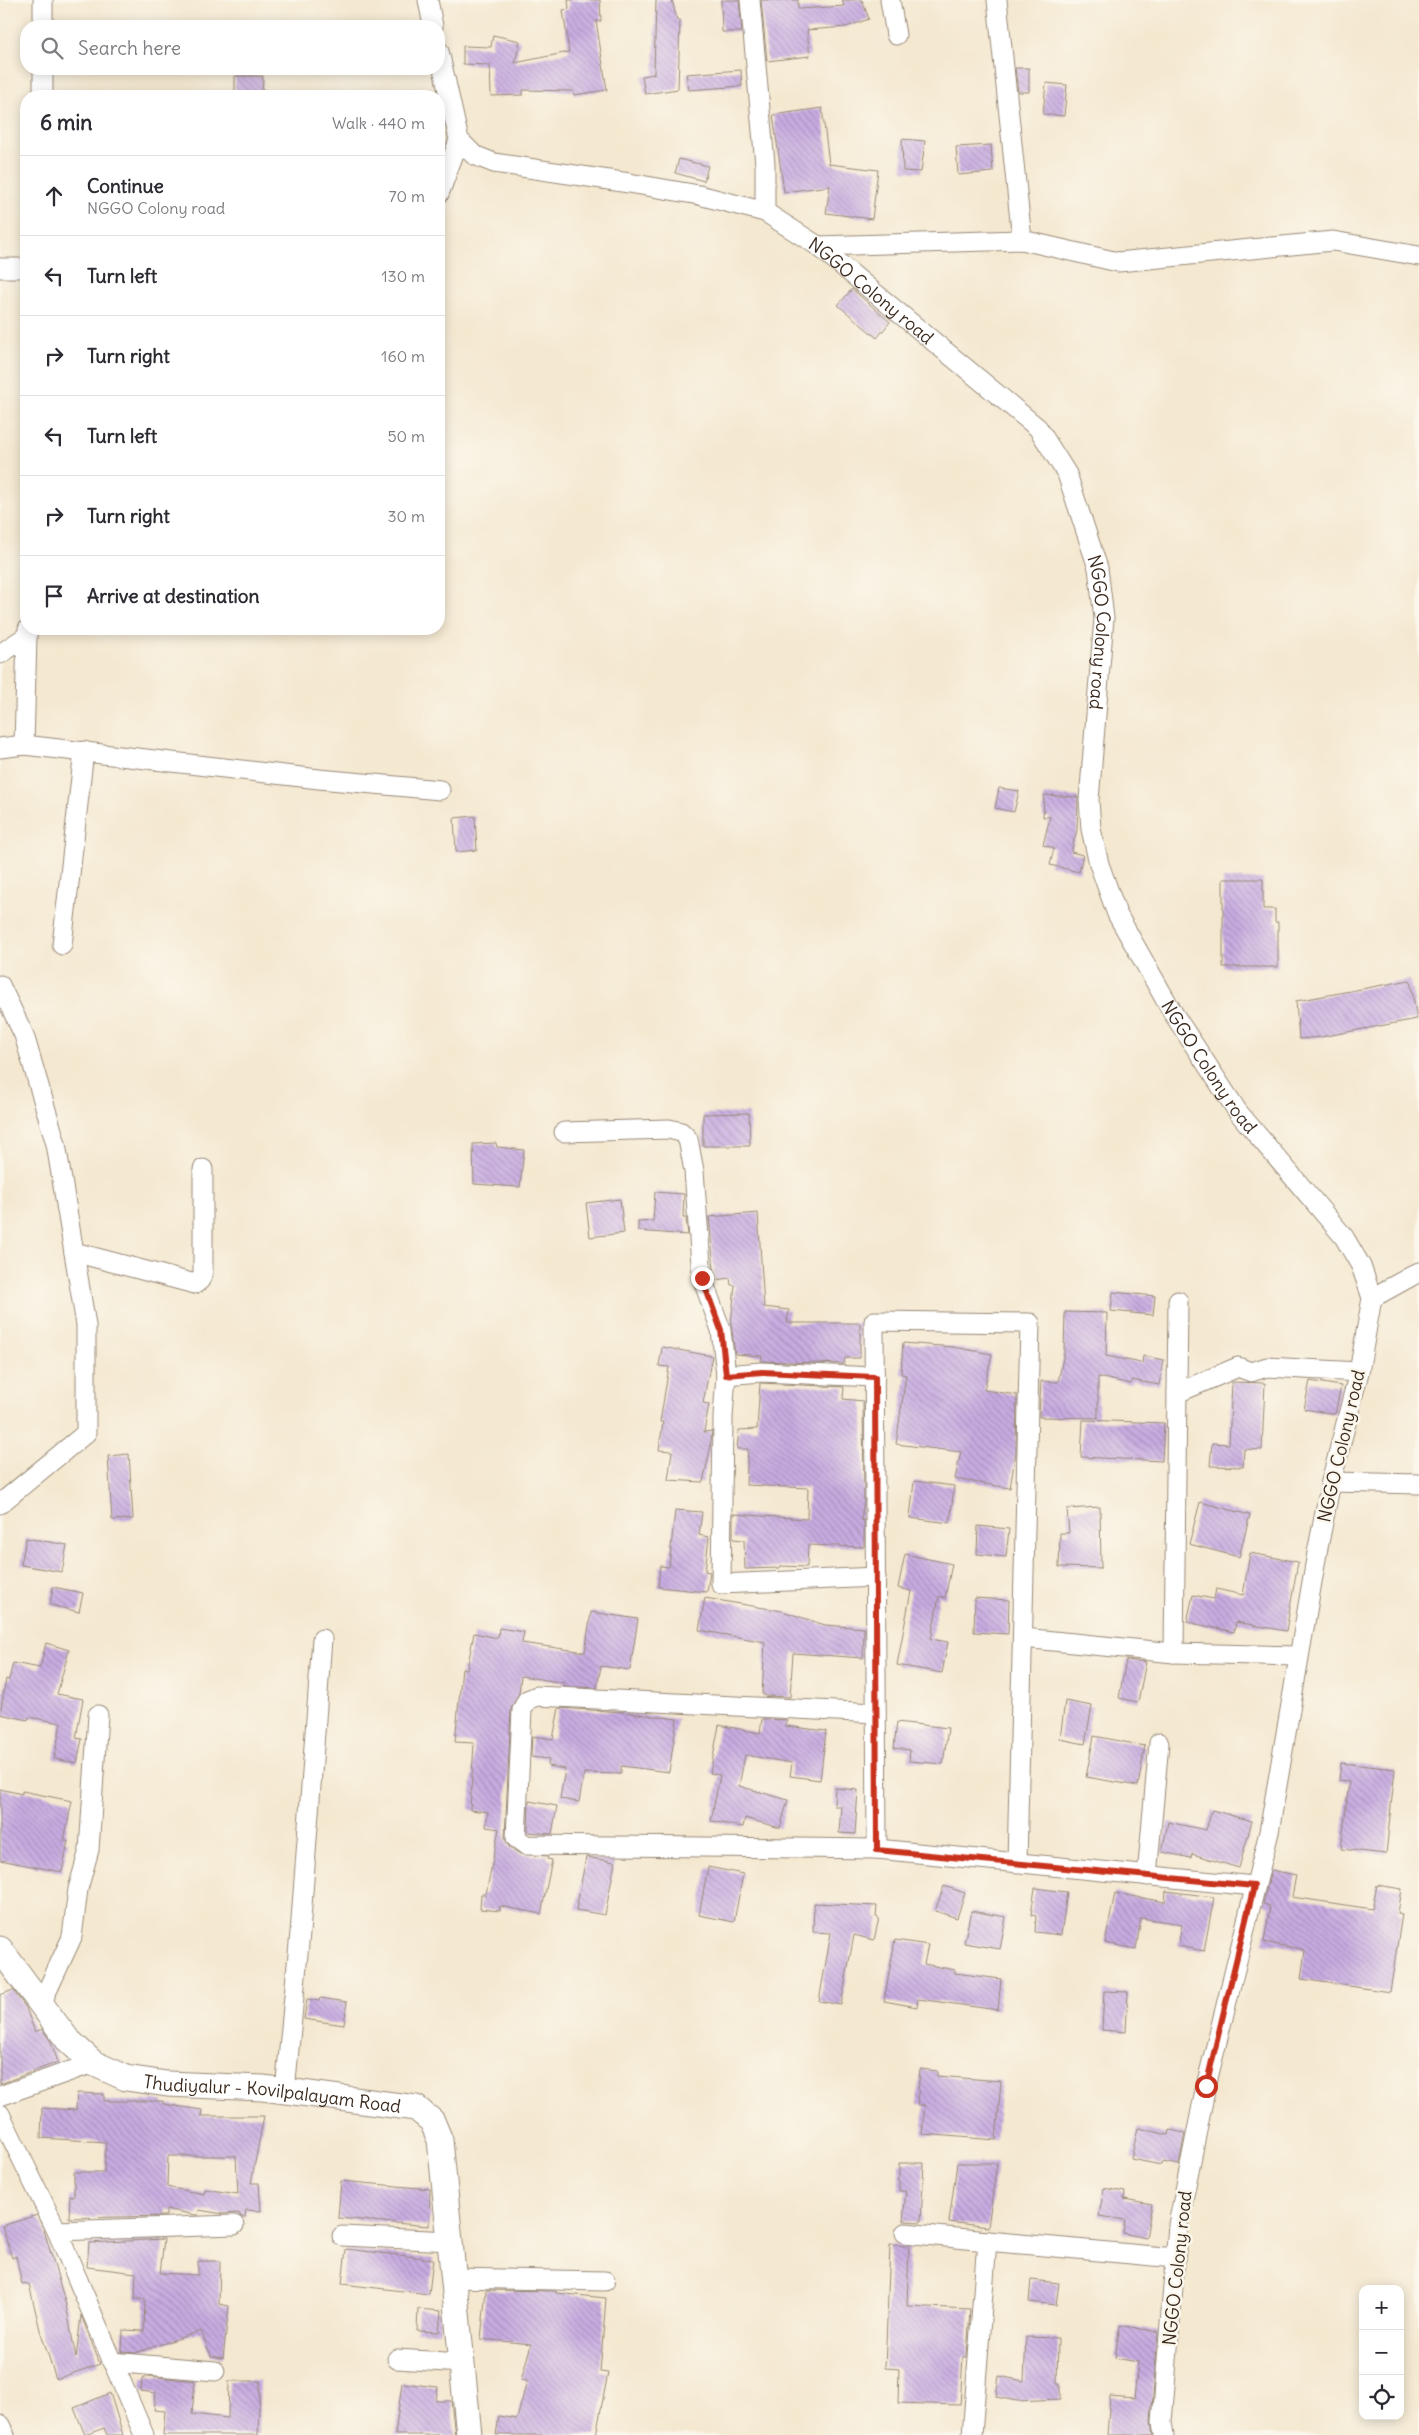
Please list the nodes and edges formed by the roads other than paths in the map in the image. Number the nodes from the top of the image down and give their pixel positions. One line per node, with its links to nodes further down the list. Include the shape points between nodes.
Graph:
1 (43, 0): 6 (street)
2 (428, 0): 7 (street)
3 (750, 0): 14 (street, via 765,164)
4 (890, 0): 8 (street)
5 (996, 0): 15 (street)
6 (43, 20)
7 (432, 20)
8 (896, 35)
9 (43, 75): 11 (street)
10 (444, 75): 12 (street)
11 (43, 90)
12 (459, 140): 13 (street); 14 (street, NGGO Colony road, via 474,155 494,163 699,195)
13 (445, 178)
14 (765, 212): 16 (street, NGGO Colony road)
15 (1022, 240): 16 (street); 17 (street, via 1118,262 1333,241)
16 (818, 246): 33 (street, NGGO Colony road, via 1038,428 1067,474 1098,568 1104,618 1089,800 1091,829 1099,864 1117,914 1173,1013 1238,1112 1344,1237 1361,1266)
17 (1419, 256)
18 (0, 268): 19 (street)
19 (20, 268)
20 (23, 635): 22 (street)
21 (27, 635): 23 (street)
22 (0, 654)
23 (24, 745): 24 (street); 25 (street)
24 (0, 748)
25 (84, 752): 26 (street); 27 (street)
26 (440, 790)
27 (62, 944)
28 (0, 985): 31 (street, via 24,1035 56,1144)
29 (564, 1132): 36 (street, via 669,1129 681,1132 688,1139 694,1171 702,1278 721,1330)
30 (203, 1169): 31 (street, via 203,1274 195,1284)
31 (74, 1252): 41 (street, via 86,1325 86,1432)
32 (1419, 1272): 33 (street)
33 (1372, 1298): 35 (street, NGGO Colony road)
34 (1178, 1301): 38 (street)
35 (1359, 1372): 38 (street, via 1267,1367 1251,1372 1238,1367); 39 (street, NGGO Colony road)
36 (726, 1375): 37 (street, via 762,1372); 42 (street, via 721,1584)
37 (875, 1377): 42 (street); 43 (street, via 874,1321 1030,1323)
38 (1177, 1393): 45 (street)
39 (1331, 1482): 40 (street); 46 (street, NGGO Colony road)
40 (1419, 1484)
41 (0, 1504)
42 (876, 1577): 47 (street)
43 (1023, 1638): 45 (street); 51 (street)
44 (322, 1639): 57 (street)
45 (1174, 1653): 46 (street)
46 (1297, 1656): 53 (street, NGGO Colony road, via 1269,1832)
47 (876, 1713): 50 (street); 50 (street, via 537,1696 528,1700 522,1710 516,1838 526,1845)
48 (98, 1715): 55 (street, via 88,1850 78,1889 72,1937)
49 (1159, 1744): 52 (street)
50 (877, 1850): 51 (street)
51 (1018, 1863): 52 (street)
52 (1148, 1876): 53 (street)
53 (1254, 1886): 66 (street, NGGO Colony road, via 1206,2086 1178,2226)
54 (0, 1949): 55 (main road, Thudiyalur - Kovilpalayam Road)
55 (41, 2004): 56 (main road, Thudiyalur - Kovilpalayam Road, via 67,2039)
56 (93, 2063): 57 (main road, Thudiyalur - Kovilpalayam Road, via 126,2078 168,2084); 58 (street)
57 (285, 2091): 64 (main road, Thudiyalur - Kovilpalayam Road, via 416,2108 432,2121 440,2140)
58 (0, 2096)
59 (0, 2114): 61 (street)
60 (234, 2225): 61 (street)
61 (57, 2231): 70 (street)
62 (905, 2233): 65 (street)
63 (342, 2236): 64 (street)
64 (450, 2240): 67 (main road, Thudiyalur - Kovilpalayam Road)
65 (987, 2241): 66 (street); 77 (street)
66 (1175, 2258): 78 (street, NGGO Colony road, via 1162,2422)
67 (455, 2278): 68 (street); 71 (main road, Thudiyalur - Kovilpalayam Road)
68 (605, 2281)
69 (398, 2359): 71 (street)
70 (112, 2362): 72 (street); 75 (street)
71 (462, 2364): 76 (main road, Thudiyalur - Kovilpalayam Road)
72 (214, 2371)
73 (0, 2425): 74 (street)
74 (5, 2435)
75 (144, 2435)
76 (469, 2435)
77 (972, 2435)
78 (1164, 2435)

